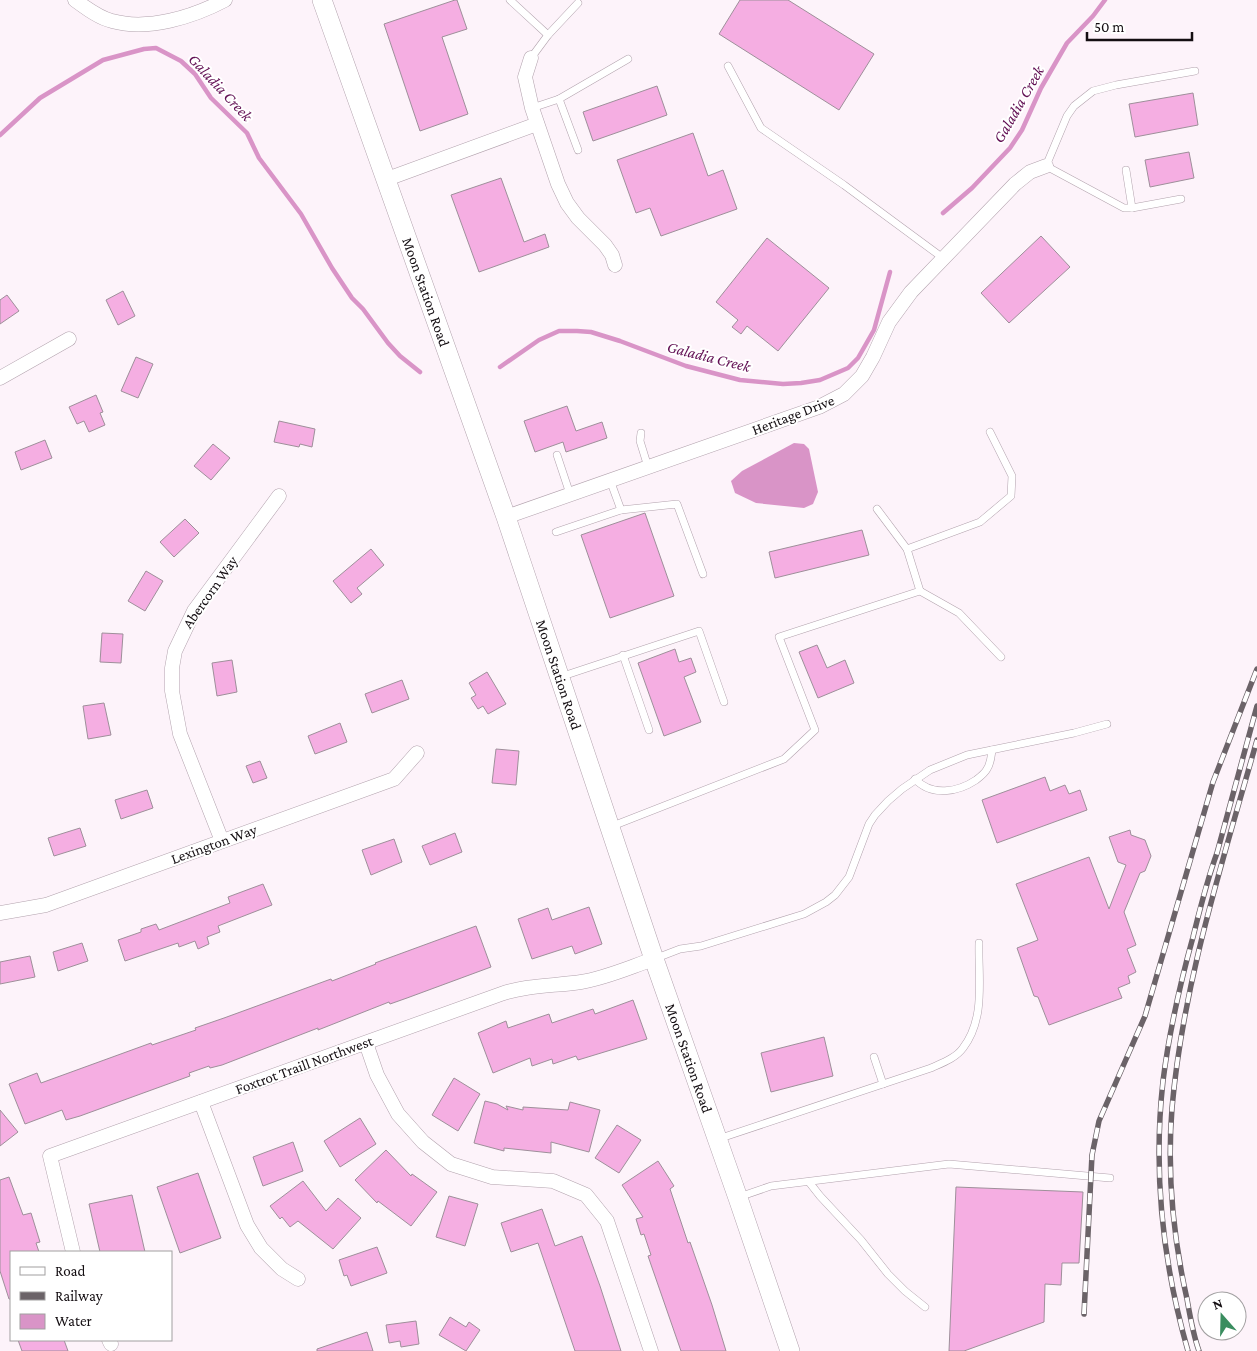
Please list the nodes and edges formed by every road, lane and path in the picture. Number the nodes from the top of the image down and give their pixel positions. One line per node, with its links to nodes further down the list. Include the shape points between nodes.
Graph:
1 (75, 0): 2 (street, via 110,21 128,24 163,22)
2 (225, 0)
3 (322, 0): 17 (street, Moon Station Road)
4 (510, 0): 6 (lane)
5 (578, 3): 6 (lane)
6 (548, 35): 7 (lane)
7 (532, 58): 12 (street, via 525,77)
8 (628, 59): 11 (lane)
9 (728, 66): 20 (lane, via 761,128)
10 (1195, 72): 15 (lane, via 1093,91 1067,116)
11 (559, 99): 12 (lane); 14 (lane)
12 (532, 108): 13 (street)
13 (537, 124): 17 (street); 21 (street, via 567,203 605,245)
14 (578, 150)
15 (1046, 166): 19 (lane, via 1124,208); 20 (street, Heritage Drive, via 1030,172 1015,184)
16 (1126, 170): 19 (lane)
17 (386, 179): 33 (street, Moon Station Road)
18 (1181, 199): 19 (lane)
19 (1132, 208)
20 (943, 258): 27 (street, Heritage Drive, via 894,314 862,376 844,394 819,407)
21 (615, 265)
22 (69, 339): 23 (street)
23 (0, 378)
24 (990, 432): 35 (lane, via 1012,476 1011,496 980,522)
25 (641, 433): 27 (lane, via 640,441)
26 (557, 455): 29 (lane)
27 (648, 467): 28 (street, Heritage Drive)
28 (610, 480): 29 (street, Heritage Drive); 32 (lane)
29 (570, 494): 33 (street, Heritage Drive)
30 (279, 496): 48 (street, Abercorn Way, via 194,611 174,651 172,691 180,734)
31 (877, 509): 35 (lane)
32 (621, 510): 34 (lane); 36 (lane, via 677,504)
33 (506, 516): 40 (street, Moon Station Road)
34 (556, 532)
35 (907, 549): 37 (lane)
36 (703, 574)
37 (920, 591): 39 (lane, via 959,613); 47 (lane, via 779,637 815,730 784,759)
38 (623, 655): 40 (lane); 41 (lane, via 699,631); 43 (lane)
39 (1002, 657)
40 (560, 677): 47 (street, Moon Station Road)
41 (724, 702)
42 (1107, 724): 44 (lane)
43 (649, 730)
44 (992, 750): 46 (lane, via 967,755); 46 (lane, via 986,771 967,786 946,792 928,788)
45 (417, 753): 48 (street, Lexington Way, via 394,779)
46 (915, 779): 51 (lane, via 875,815 849,877 826,902 796,916)
47 (610, 827): 51 (street, Moon Station Road)
48 (222, 841): 49 (street, Lexington Way, via 46,905)
49 (0, 913)
50 (979, 943): 54 (lane, via 980,1003 974,1028 963,1049 947,1062)
51 (654, 959): 52 (street, Foxtrot Traill Northwest, via 580,982 516,989); 56 (street, Moon Station Road)
52 (366, 1043): 55 (street, Foxtrot Traill Northwest); 63 (street, via 377,1075 398,1114 423,1142 451,1164 492,1177 553,1181 586,1195 607,1221)
53 (874, 1057): 54 (lane)
54 (883, 1084): 56 (lane)
55 (201, 1102): 60 (street, Foxtrot Traill Northwest, via 50,1156); 61 (street, via 247,1225 261,1248 282,1269)
56 (717, 1139): 59 (street, Moon Station Road)
57 (1110, 1178): 58 (lane, via 949,1164)
58 (809, 1182): 59 (lane, via 771,1186); 62 (lane, via 888,1274)
59 (738, 1198): 64 (street, Moon Station Road)
60 (73, 1251)
61 (298, 1278)
62 (925, 1307)
63 (651, 1351)
64 (790, 1351)

